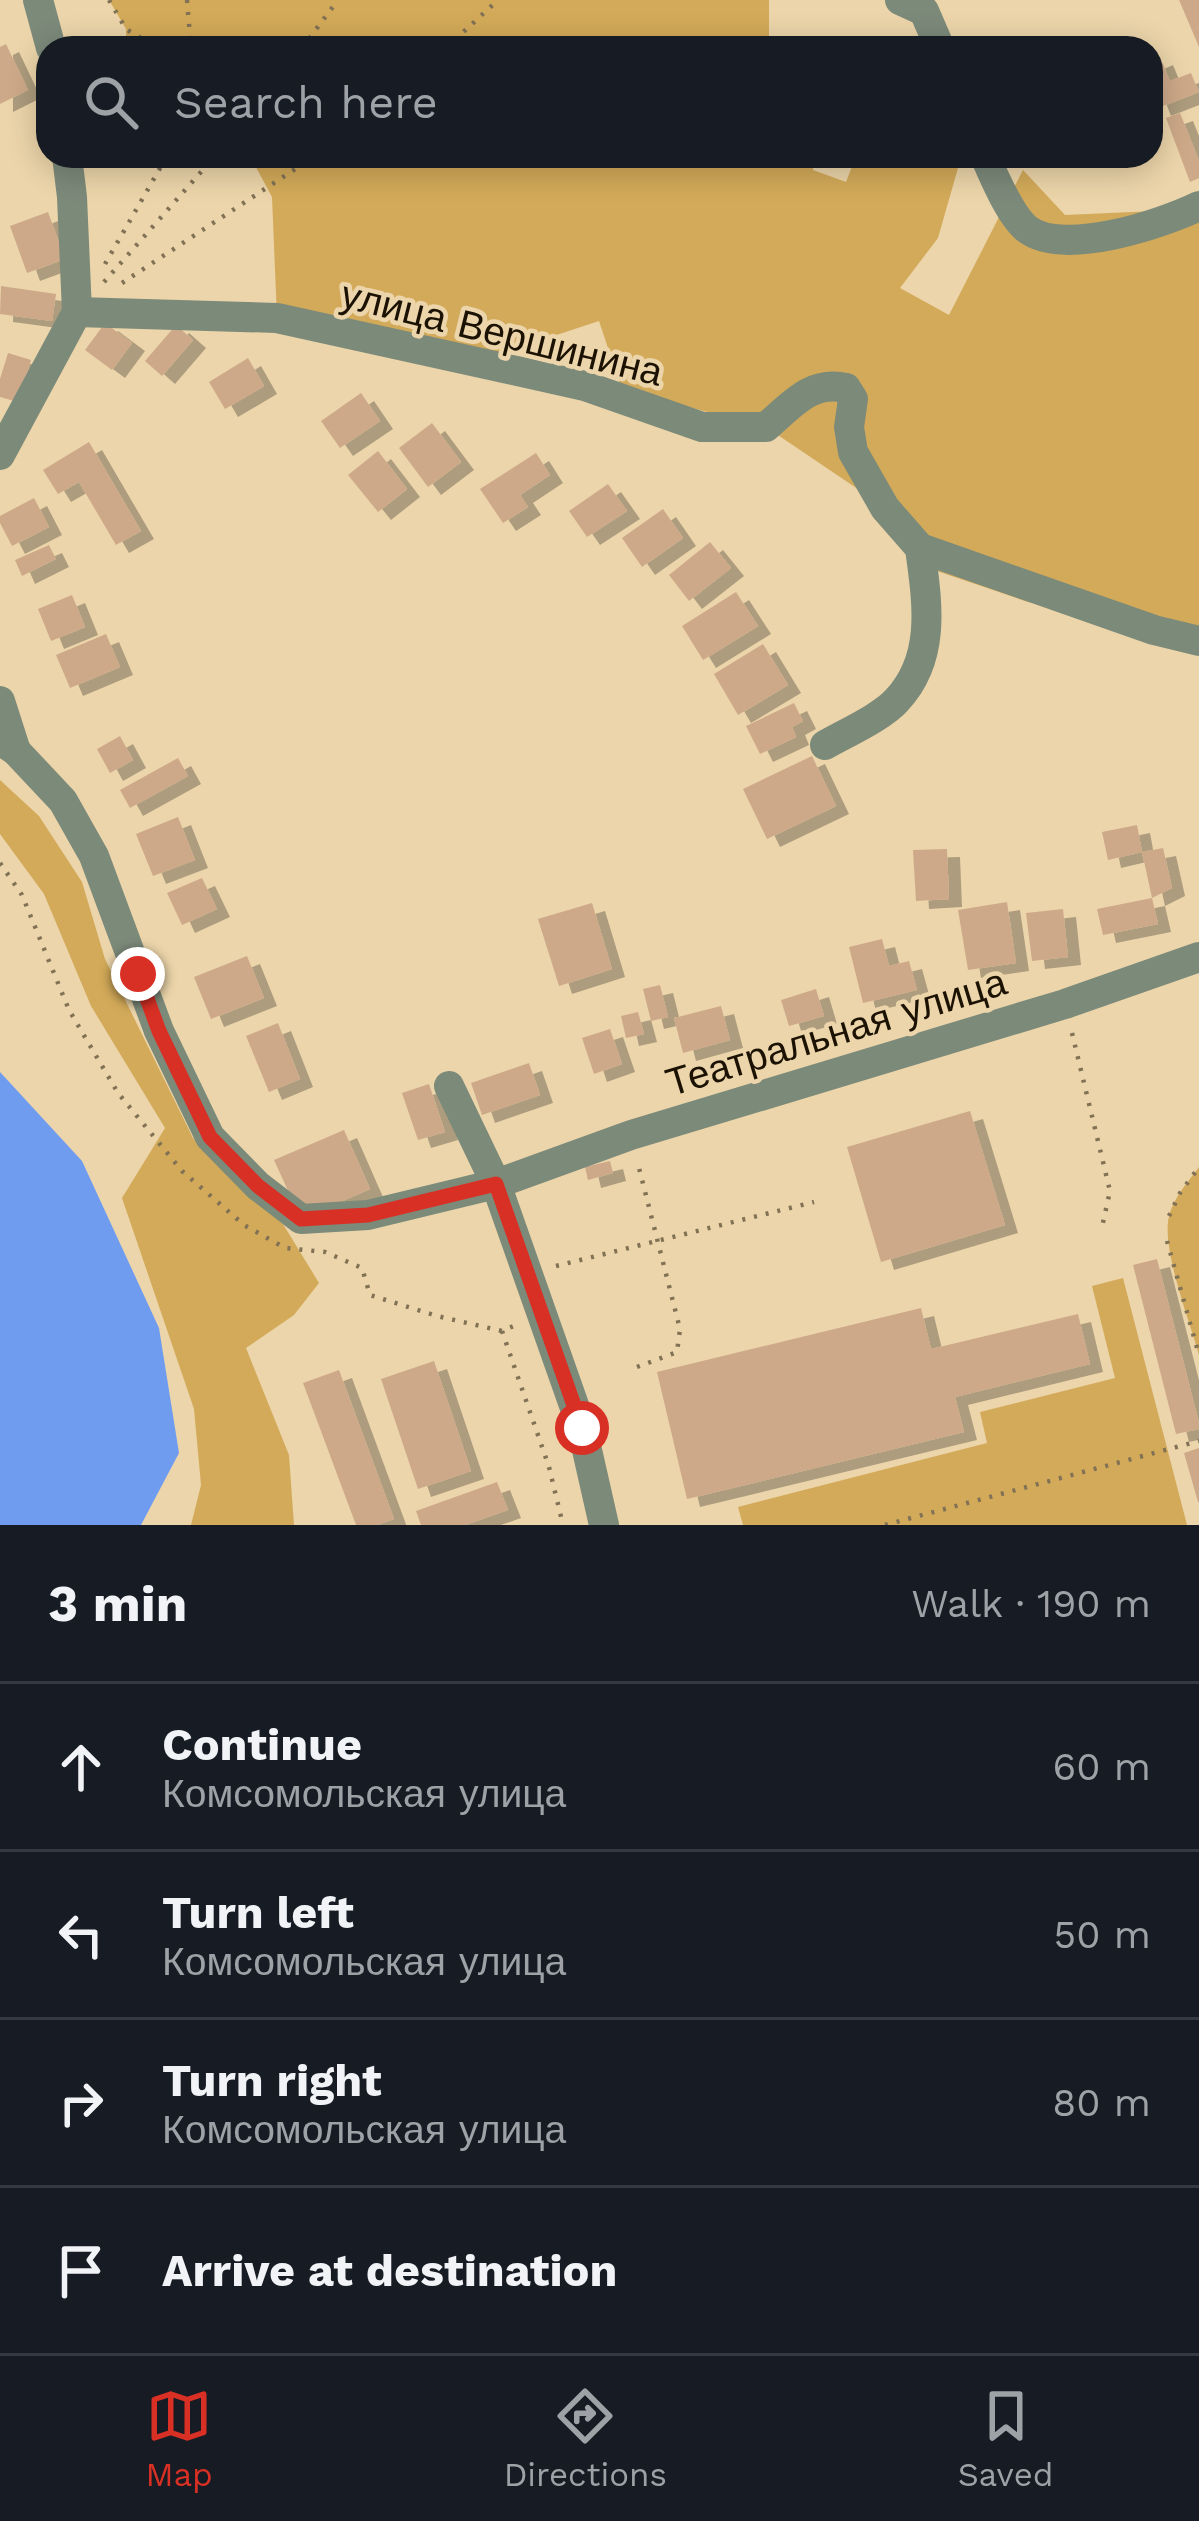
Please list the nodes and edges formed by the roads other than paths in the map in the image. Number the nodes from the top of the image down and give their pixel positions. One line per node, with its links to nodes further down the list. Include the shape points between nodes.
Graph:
1 (38, 0): 3 (street)
2 (900, 0): 4 (street, via 924,10)
3 (48, 36)
4 (935, 36)
5 (68, 168): 8 (street)
6 (990, 168): 7 (street, via 1028,229 1054,240 1119,236)
7 (1199, 206)
8 (77, 312): 9 (street); 10 (street, улица Вершинина, via 277,318 585,386 702,427 766,427 806,394 828,384 846,388 853,452)
9 (0, 455)
10 (920, 548): 11 (street); 13 (street, via 929,616 920,666 896,702)
11 (1199, 641)
12 (0, 700): 14 (street)
13 (825, 745)
14 (8, 746): 17 (street, Театральная улица, via 63,802 94,856 159,1031 210,1137 258,1186 301,1219 368,1215)
15 (1199, 957): 17 (street, Театральная улица)
16 (449, 1086): 17 (street)
17 (496, 1184): 18 (street, via 582,1428)
18 (604, 1525)

